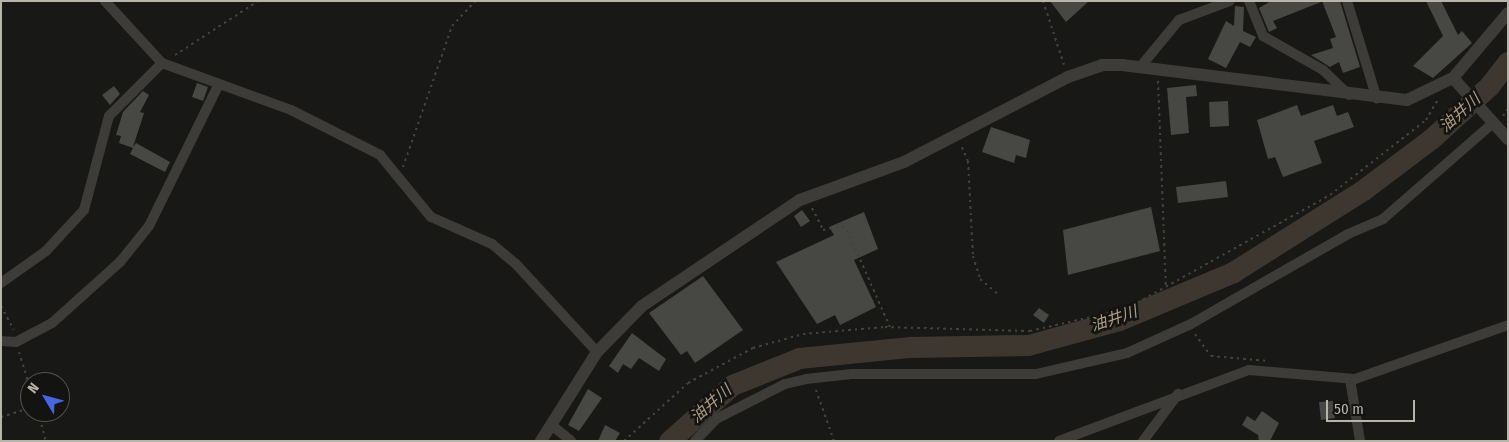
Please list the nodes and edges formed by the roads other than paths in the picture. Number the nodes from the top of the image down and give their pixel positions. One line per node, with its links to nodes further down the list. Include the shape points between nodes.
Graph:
1 (105, 1): 6 (street)
2 (1230, 1): 7 (street, via 1179,20)
3 (1249, 1): 10 (street, via 1263,36 1323,70)
4 (1347, 1): 11 (street)
5 (1508, 13): 8 (street)
6 (162, 63): 9 (street); 14 (street, via 109,116 84,210 46,251)
7 (1141, 66): 10 (street); 17 (street, via 1102,65 1068,77 904,162 807,197 642,306)
8 (1453, 78): 11 (street, via 1407,100); 12 (street)
9 (219, 84): 16 (street, via 149,226 101,282 52,323 16,342); 17 (street, via 291,110 380,155 439,222 492,244 515,263)
10 (1349, 95): 11 (street)
11 (1377, 99)
12 (1491, 121): 13 (street); 23 (street, via 1383,219 1348,234 1190,324 1126,353 1036,374 812,378 785,384 716,419)
13 (1508, 139)
14 (1, 283)
15 (1508, 325): 18 (street, via 1367,377)
16 (1, 341)
17 (597, 352): 20 (street)
18 (1350, 379): 19 (street, via 1274,369 1249,370); 26 (street)
19 (1178, 394): 24 (street); 25 (street)
20 (554, 427): 21 (street); 22 (street)
21 (541, 441)
22 (571, 441)
23 (695, 441)
24 (1059, 441)
25 (1143, 441)
26 (1360, 441)

